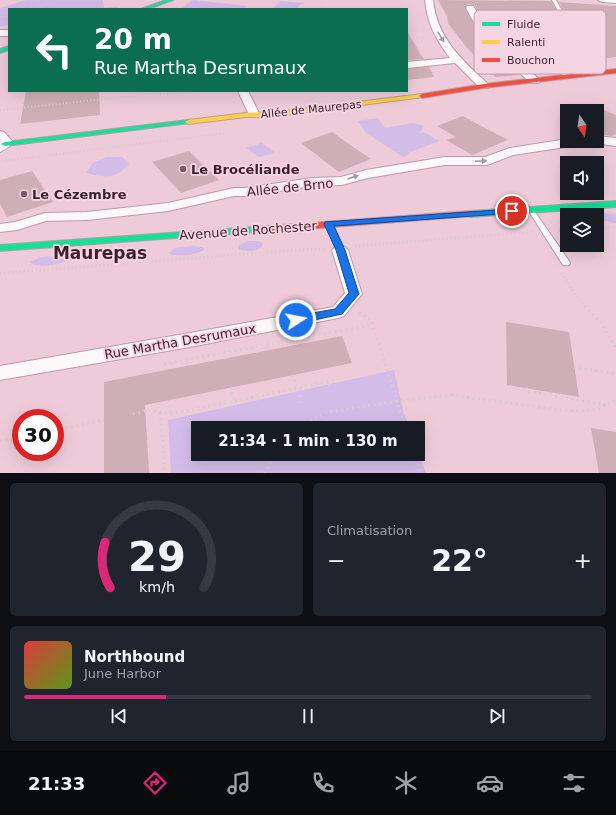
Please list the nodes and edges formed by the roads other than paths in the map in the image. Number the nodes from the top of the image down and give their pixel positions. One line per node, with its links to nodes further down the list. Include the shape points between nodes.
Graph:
1 (171, 0): 6 (street)
2 (429, 0): 10 (street, one-way to 10, via 432,21)
3 (554, 0): 8 (lane)
4 (602, 0): 5 (street)
5 (616, 1)
6 (143, 8)
7 (470, 8): 9 (street)
8 (559, 10)
9 (474, 16)
10 (457, 60): 11 (street); 19 (street)
11 (408, 66)
12 (616, 72): 13 (street, Allée de Maurepas)
13 (606, 73)
14 (526, 74): 18 (street)
15 (566, 74): 17 (lane)
16 (592, 74): 17 (street, Allée de Maurepas)
17 (569, 76): 18 (street, Allée de Maurepas)
18 (534, 81): 19 (street, Allée de Maurepas)
19 (484, 86): 21 (street, Allée de Maurepas, via 460,92)
20 (243, 92): 21 (street)
21 (254, 115): 23 (street, Allée de Maurepas)
22 (604, 141): 24 (street)
23 (2, 142)
24 (616, 142)
25 (560, 144): 29 (street, Allée de Brno, one-way to 25, via 45,217 92,215 168,206 234,192 312,182 342,181 366,174 454,160 487,161 510,152)
26 (616, 204): 27 (street, Avenue de Rochester)
27 (531, 210): 28 (street, Avenue de Rochester); 32 (lane)
28 (329, 224): 30 (street, Avenue de Rochester); 31 (lane)
29 (0, 228)
30 (0, 248)
31 (339, 249): 33 (street, Rue Martha Desrumaux, via 354,294 338,312)
32 (566, 263)
33 (0, 373)

